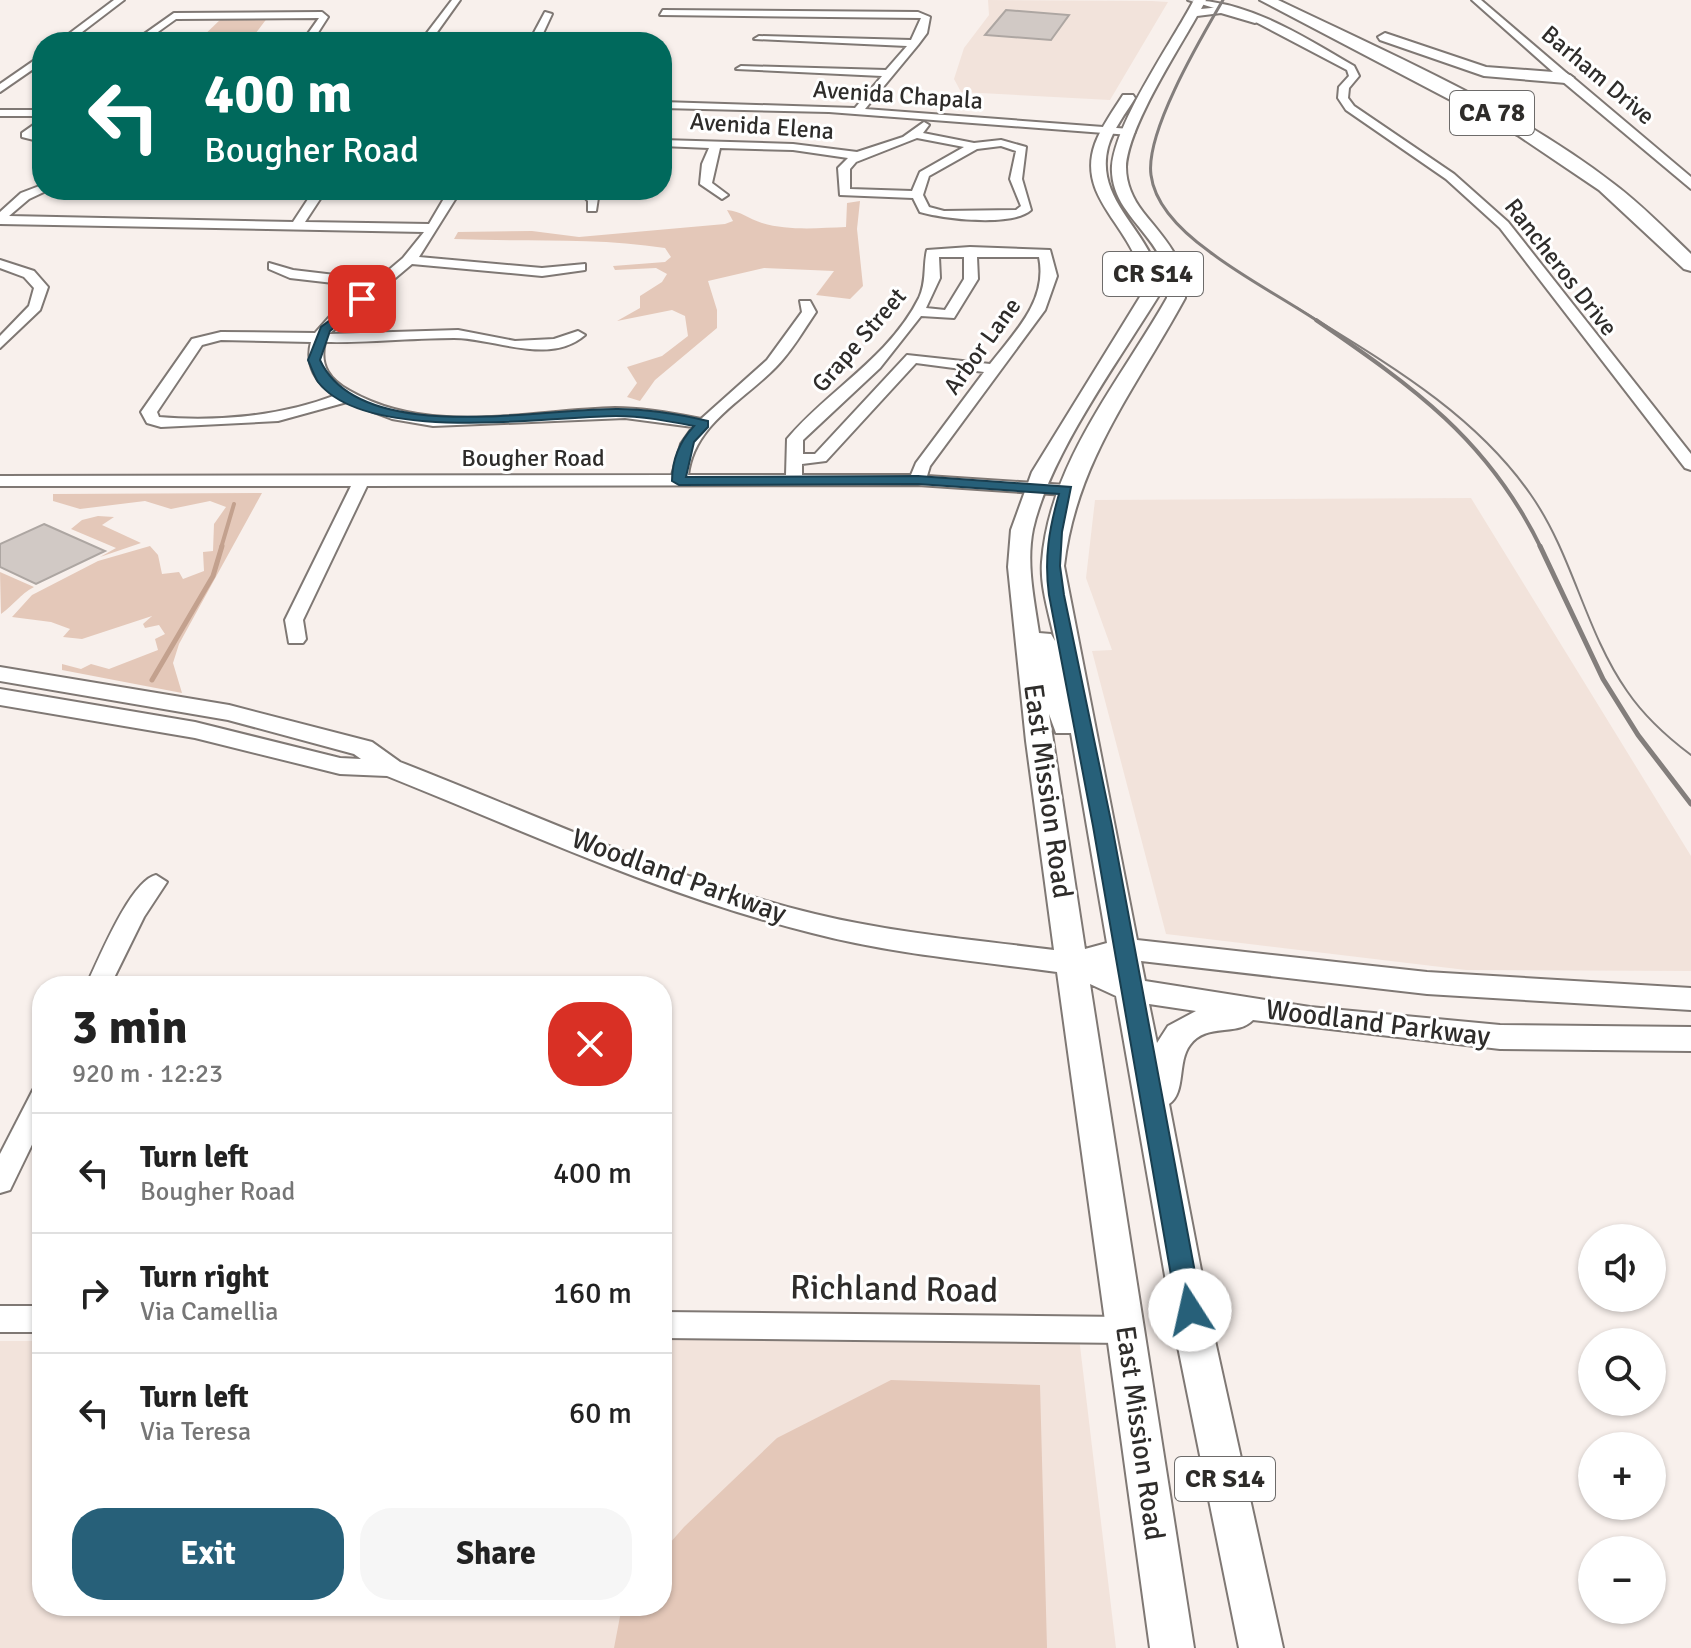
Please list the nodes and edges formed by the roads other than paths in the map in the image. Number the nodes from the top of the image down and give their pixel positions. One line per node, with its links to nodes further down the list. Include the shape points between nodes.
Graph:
1 (120, 0): 10 (street)
2 (456, 0): 13 (street)
3 (666, 0): 16 (street, via 661,17 926,17)
4 (1267, 0): 53 (highway, CA 78, via 1550,148 1627,204)
5 (1292, 0): 22 (highway, via 1484,71); 38 (highway, CA 78, via 1511,108)
6 (1476, 0): 22 (street, Barham Drive)
7 (1191, 3): 9 (main road); 19 (main road, East Mission Road / CR S14)
8 (548, 14): 14 (street)
9 (1255, 20): 66 (street, Rancheros Drive, via 1351,68 1354,76 1343,96 1350,108 1442,171 1504,225)
10 (77, 32)
11 (152, 32): 12 (street, via 174,16 322,15)
12 (314, 32)
13 (432, 32)
14 (539, 32)
15 (759, 39): 16 (street)
16 (915, 43): 21 (street)
17 (1153, 54): 19 (main road)
18 (32, 64): 23 (street)
19 (1167, 64): 32 (main road, East Mission Road / CR S14)
20 (741, 69): 21 (street)
21 (889, 73): 27 (street)
22 (1566, 78): 39 (main road, Barham Drive)
23 (6, 80): 24 (street)
24 (0, 89)
25 (1133, 90): 31 (main road, East Mission Road / CR S14)
26 (672, 105): 27 (street, Avenida Chapala)
27 (858, 111): 30 (street, Avenida Chapala)
28 (0, 113): 29 (street)
29 (32, 113)
30 (930, 117): 31 (street, Avenida Chapala); 33 (street)
31 (1110, 130): 32 (street, Avenida Chapala); 72 (main road, East Mission Road / CR S14, via 1098,159 1102,191 1147,255 1154,275 1152,292)
32 (1130, 132): 73 (main road, East Mission Road / CR S14, via 1120,179 1131,206 1175,262 1179,284 1168,313)
33 (914, 134): 36 (street); 37 (street)
34 (672, 143): 35 (street, Avenida Elena)
35 (717, 143): 37 (street, Avenida Elena); 41 (street, via 706,184)
36 (974, 146): 42 (street, via 924,174); 42 (street, via 1001,143 1022,149 1016,179 1027,207 1019,214 943,215 924,209)
37 (860, 156): 42 (street, via 844,168 844,192)
38 (1625, 179)
39 (1691, 185)
40 (32, 193): 47 (street)
41 (722, 195)
42 (917, 195)
43 (314, 200): 48 (street)
44 (449, 200): 49 (street)
45 (592, 200): 46 (street)
46 (592, 208)
47 (0, 219): 48 (street)
48 (298, 224): 49 (street)
49 (433, 228): 51 (street)
50 (970, 251): 58 (street, via 971,279 949,315); 58 (street, Grape Street, via 932,253 934,277); 62 (street, Arbor Lane, via 1045,253 1050,276 1038,310)
51 (409, 260): 55 (street, via 545,275); 56 (street)
52 (0, 264): 61 (street, via 29,274 41,287 35,307)
53 (1691, 265)
54 (274, 266): 56 (street, via 290,274)
55 (580, 267)
56 (381, 284): 60 (street)
57 (805, 304): 64 (street, via 809,312 773,362)
58 (920, 312): 65 (street, Grape Street, via 795,439)
59 (578, 335): 60 (street, via 556,343 515,345 458,334)
60 (319, 337): 63 (street, via 314,360 324,381); 63 (street, via 221,336 197,342 149,412 152,420 255,420 323,407)
61 (0, 344)
62 (992, 369): 65 (street, via 912,358 820,458); 67 (street, Arbor Lane, via 922,466)
63 (346, 397): 64 (street, via 397,414 468,422 616,413)
64 (704, 424): 70 (street, via 687,441)
65 (794, 460): 71 (street, Grape Street)
66 (1691, 465)
67 (918, 480): 71 (street, Bougher Road); 72 (street, Bougher Road)
68 (0, 481): 69 (street, Bougher Road)
69 (361, 481): 70 (street, Bougher Road); 75 (street, via 294,620)
70 (679, 481): 71 (street, Bougher Road)
71 (794, 481)
72 (1035, 488): 73 (street, Bougher Road); 74 (main road, East Mission Road / CR S14, via 1022,530)
73 (1066, 490): 78 (main road, East Mission Road / CR S14, via 1053,566)
74 (1023, 604): 78 (main road, via 1040,629 1073,759); 82 (main road, East Mission Road / CR S14)
75 (296, 639)
76 (0, 674): 79 (main road, Woodland Parkway, via 229,713 363,748)
77 (0, 697): 79 (main road, Woodland Parkway, via 195,730 340,766)
78 (1091, 763): 81 (main road, East Mission Road / CR S14)
79 (391, 768): 82 (main road, Woodland Parkway, via 719,897 886,939)
80 (156, 882): 83 (street)
81 (1124, 949): 82 (main road, Woodland Parkway); 84 (main road, East Mission Road / CR S14); 85 (main road, Woodland Parkway, via 1427,983)
82 (1072, 963): 84 (main road, Woodland Parkway); 94 (main road, East Mission Road / CR S14)
83 (103, 976)
84 (1132, 990): 86 (main road, Woodland Parkway); 89 (main road, East Mission Road / CR S14)
85 (1691, 999)
86 (1310, 1018): 87 (main road, Woodland Parkway, via 1500,1037); 89 (main road, via 1219,1016 1182,1030 1163,1062)
87 (1691, 1039)
88 (32, 1117): 90 (street)
89 (1158, 1131): 96 (main road, East Mission Road / CR S14)
90 (0, 1182)
91 (0, 1319): 92 (street)
92 (32, 1319)
93 (672, 1325): 94 (street, Richland Road)
94 (1124, 1330): 95 (main road, East Mission Road / CR S14)
95 (1172, 1648)
96 (1261, 1648)

